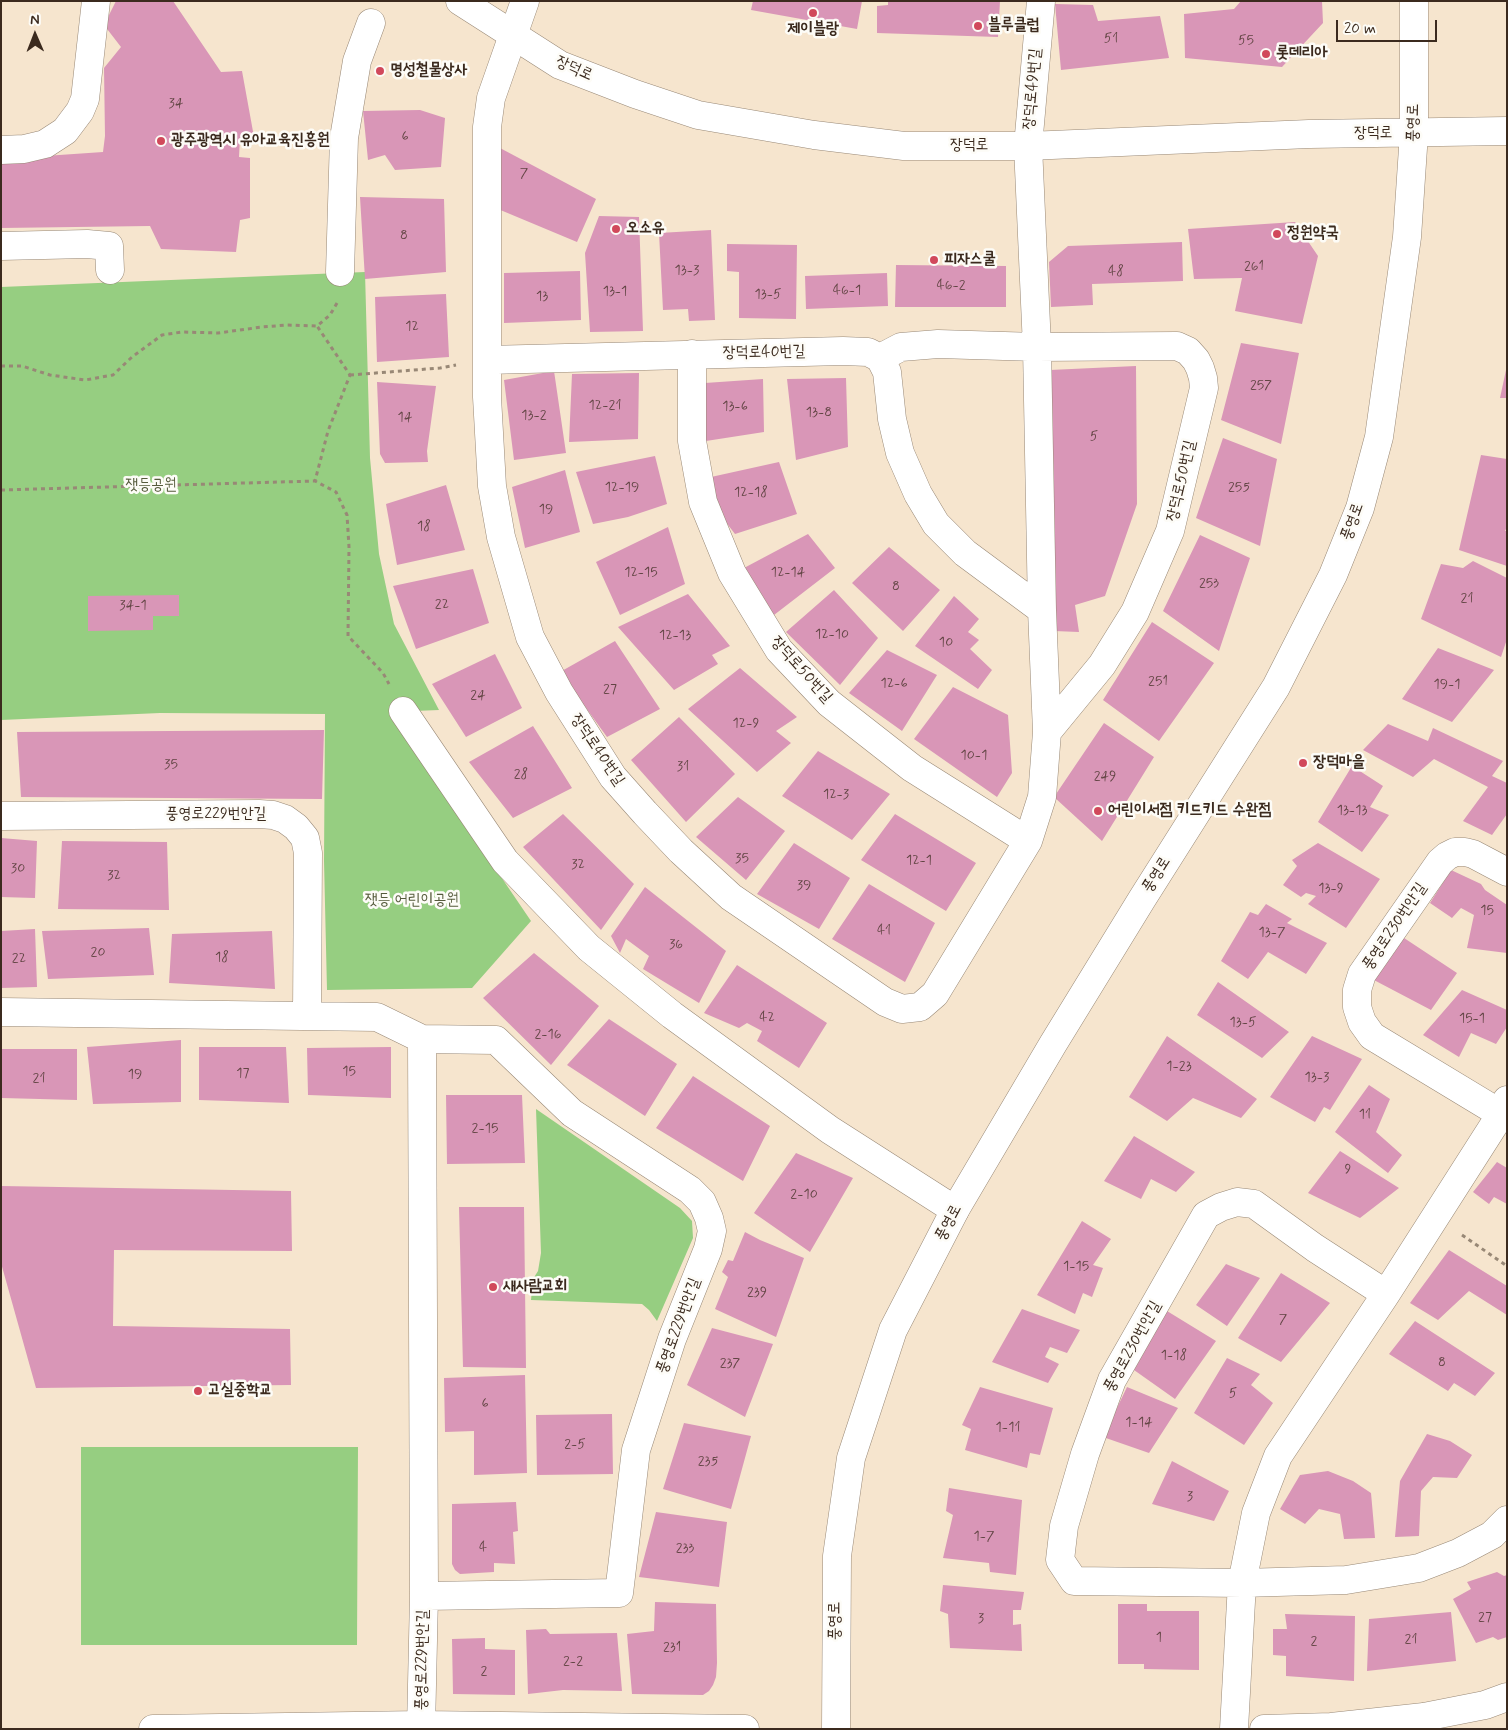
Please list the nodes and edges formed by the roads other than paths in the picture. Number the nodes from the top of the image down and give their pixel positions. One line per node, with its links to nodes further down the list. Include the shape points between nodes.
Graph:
1 (96, 1): 11 (street, via 85,99 80,111 65,131 45,144)
2 (460, 1): 7 (street, 장덕로)
3 (525, 1): 7 (street, 장덕로40번길)
4 (1040, 1): 10 (street, 장덕로49번길)
5 (1414, 1): 9 (street, 풍영로)
6 (371, 23): 14 (street, via 357,61 344,138)
7 (513, 34): 10 (street, 장덕로, via 560,65 698,114 814,135 904,146); 18 (street, 장덕로40번길, via 491,98 487,127)
8 (1507, 131): 9 (street, 장덕로)
9 (1414, 134): 10 (street, 장덕로, via 1309,134); 29 (street, 풍영로, via 1407,237 1379,437 1360,508 1333,575 1276,686 1053,1044)
10 (1028, 146): 15 (street)
11 (1, 150)
12 (1, 246): 13 (street, via 109,246)
13 (110, 270)
14 (340, 272)
15 (1037, 347): 17 (street, via 938,344 901,347); 19 (street); 21 (street, 장덕로50번길, via 1177,346 1196,360 1204,378 1170,531 1135,612 1102,665)
16 (692, 354): 17 (street, 장덕로40번길, via 843,351 868,352); 18 (street, 장덕로40번길); 23 (street, 장덕로50번길, via 692,441 703,502 732,573 779,650 830,703 912,768)
17 (880, 358): 19 (street, via 887,372 892,419 900,453 936,524 965,553)
18 (487, 360): 23 (street, 장덕로40번길, via 492,486 501,537 530,637 559,692 613,777 681,851 732,897 885,1002 902,1009 912,1009 934,994)
19 (1042, 610): 21 (street)
20 (403, 711): 29 (street, via 505,861 589,948 672,1015 830,1130)
21 (1047, 732): 23 (street, via 1042,797)
22 (1, 816): 26 (street, 풍영로229번안길, via 259,814 284,819 305,838 308,853)
23 (1028, 841)
24 (1507, 872): 28 (street, 풍영로230번안길, via 1474,854 1456,852 1447,856 1362,974 1357,990 1357,1007 1372,1036)
25 (1, 1012): 26 (street, 풍영로229번안길)
26 (307, 1015): 27 (street, 풍영로229번안길, via 377,1016)
27 (422, 1039): 33 (street, 풍영로229번안길); 33 (street, 풍영로229번안길, via 496,1040 572,1113 690,1190 702,1202 712,1231 636,1450 619,1593)
28 (1504, 1107): 30 (street, 풍영로230번안길)
29 (955, 1210): 38 (street, 풍영로, via 893,1330 851,1458 836,1556)
30 (1386, 1294): 32 (street, 풍영로230번안길, via 1278,1456 1256,1512); 32 (street, 풍영로230번안길, via 1254,1204 1237,1202 1221,1207 1206,1215 1112,1380 1085,1454 1064,1526 1060,1560 1074,1581)
31 (1507, 1520): 32 (street, 풍영로230번안길, via 1492,1535 1419,1568 1346,1580)
32 (1242, 1583): 39 (street, 풍영로230번안길)
33 (424, 1596): 35 (street, 풍영로229번안길)
34 (1507, 1697): 40 (street, via 1485,1705 1424,1717 1331,1727)
35 (421, 1727): 36 (street); 37 (street)
36 (153, 1729)
37 (745, 1729)
38 (836, 1729)
39 (1234, 1729)
40 (1264, 1729)

